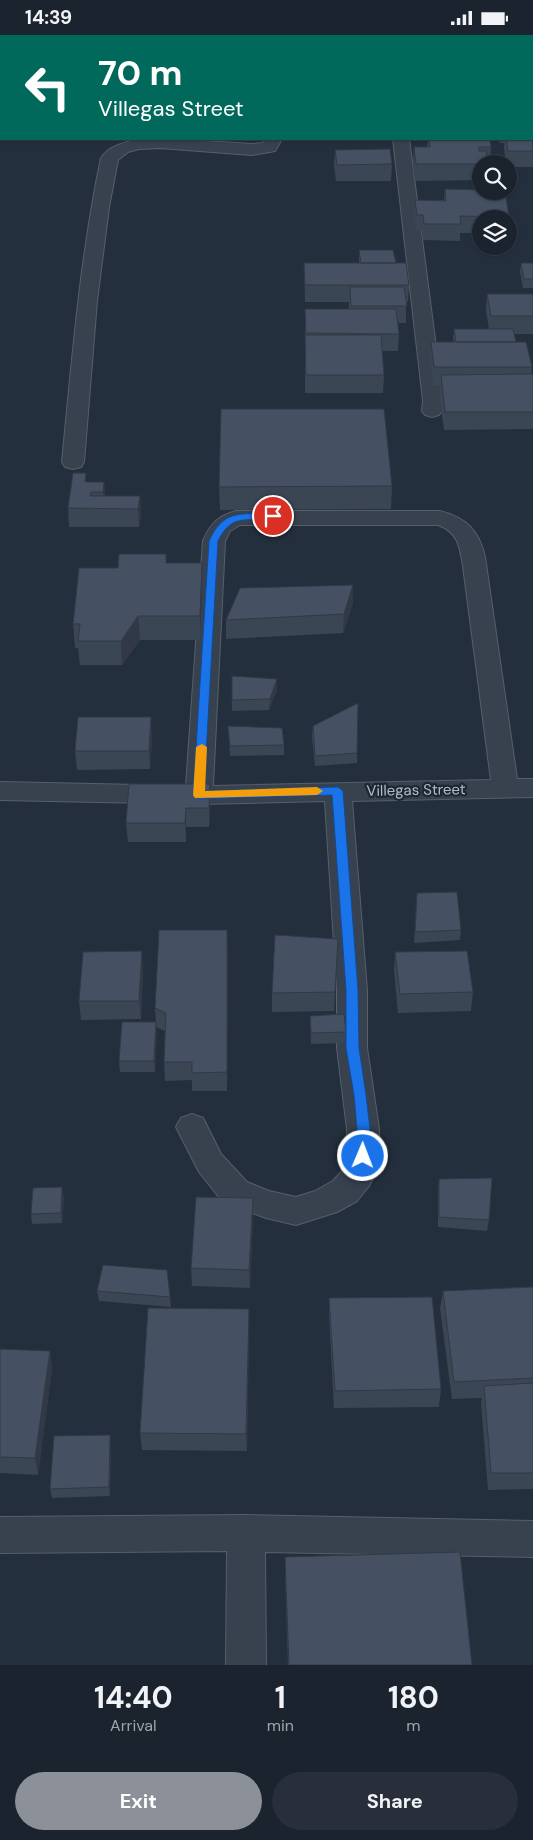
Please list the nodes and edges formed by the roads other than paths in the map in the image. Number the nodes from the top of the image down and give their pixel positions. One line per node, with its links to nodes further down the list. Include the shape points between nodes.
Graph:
1 (273, 140): 4 (street, via 268,147 245,151 153,143 121,149 110,158 87,301)
2 (400, 140): 3 (street)
3 (432, 411)
4 (73, 462)
5 (505, 788): 6 (street, Villegas Street); 8 (street, Villegas Street); 9 (street, via 476,565 471,541 464,530 454,522 440,518 273,516 236,517 220,528 214,541)
6 (533, 788)
7 (0, 791): 9 (street, Villegas Street)
8 (338, 791): 9 (street, Villegas Street); 10 (street, via 352,990 352,1048 363,1129 363,1156 358,1176 345,1191 325,1202 296,1211 266,1204 235,1192 210,1163)
9 (199, 795)
10 (192, 1127)
11 (246, 1533): 12 (street); 13 (street); 14 (street)
12 (0, 1535)
13 (533, 1539)
14 (246, 1665)

